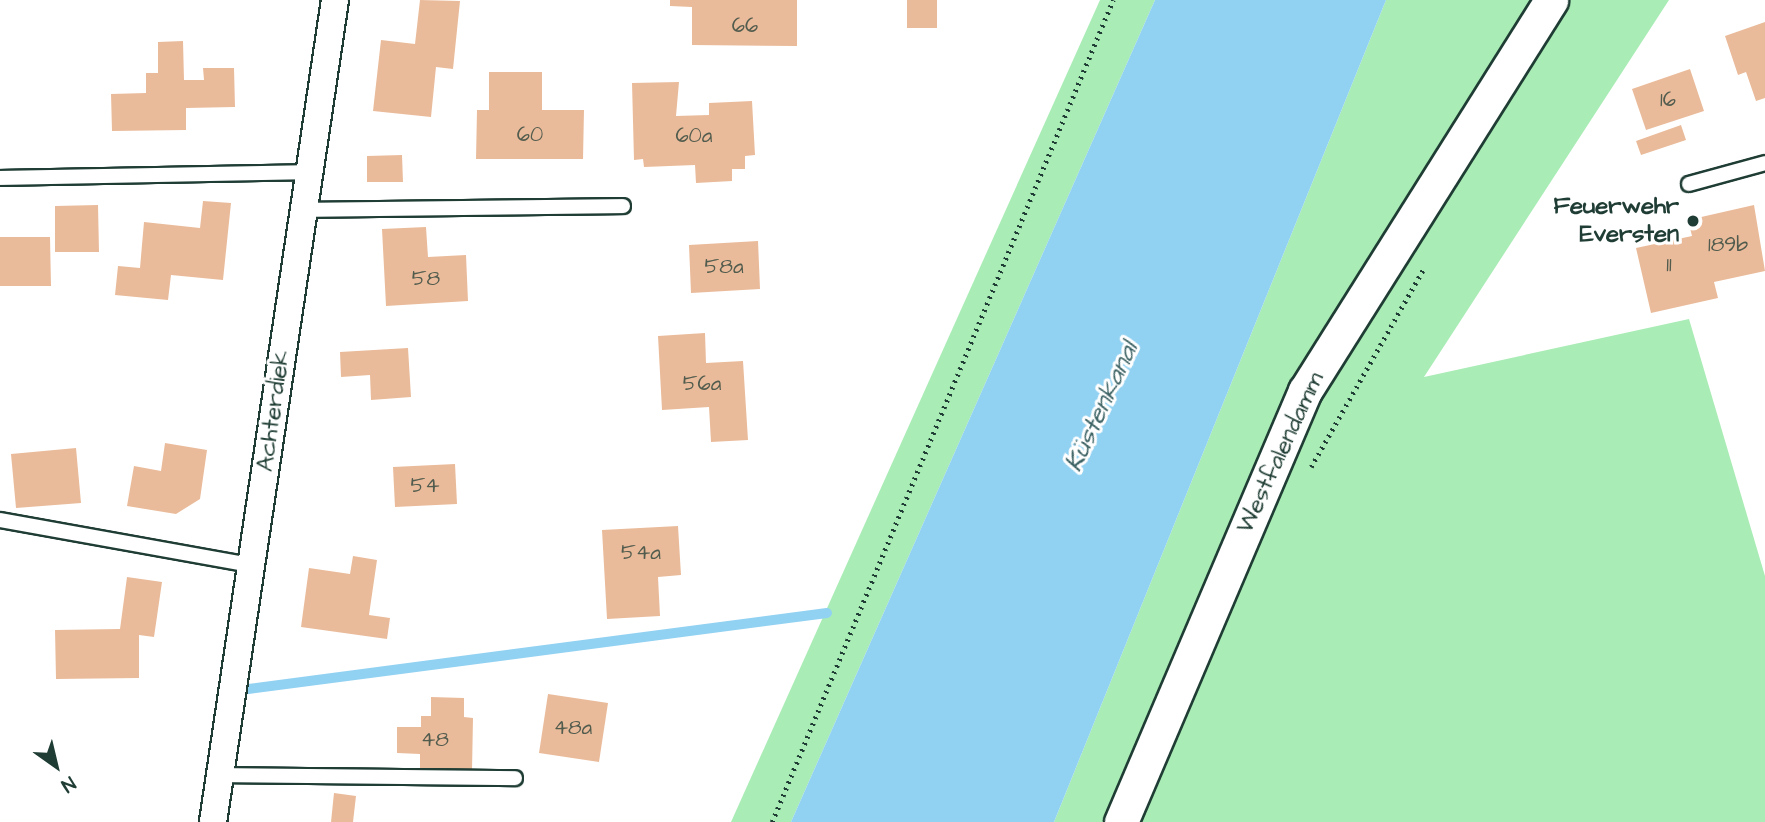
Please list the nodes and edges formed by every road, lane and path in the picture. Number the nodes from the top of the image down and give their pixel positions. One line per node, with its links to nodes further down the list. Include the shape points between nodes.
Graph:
1 (335, 0): 5 (street, Achterdiek)
2 (1113, 0): 17 (path)
3 (1551, 0): 18 (street, Westfalendamm, via 1305,391)
4 (1765, 163): 7 (lane)
5 (308, 172): 6 (lane); 9 (street, Achterdiek)
6 (0, 178)
7 (1689, 184)
8 (623, 206): 9 (lane)
9 (302, 210): 13 (street, Achterdiek)
10 (1431, 256): 11 (path)
11 (1308, 474)
12 (0, 520): 13 (lane)
13 (251, 565): 14 (street, Achterdiek)
14 (220, 775): 15 (lane); 16 (street, Achterdiek)
15 (515, 778)
16 (213, 822)
17 (772, 822)
18 (1121, 822)

